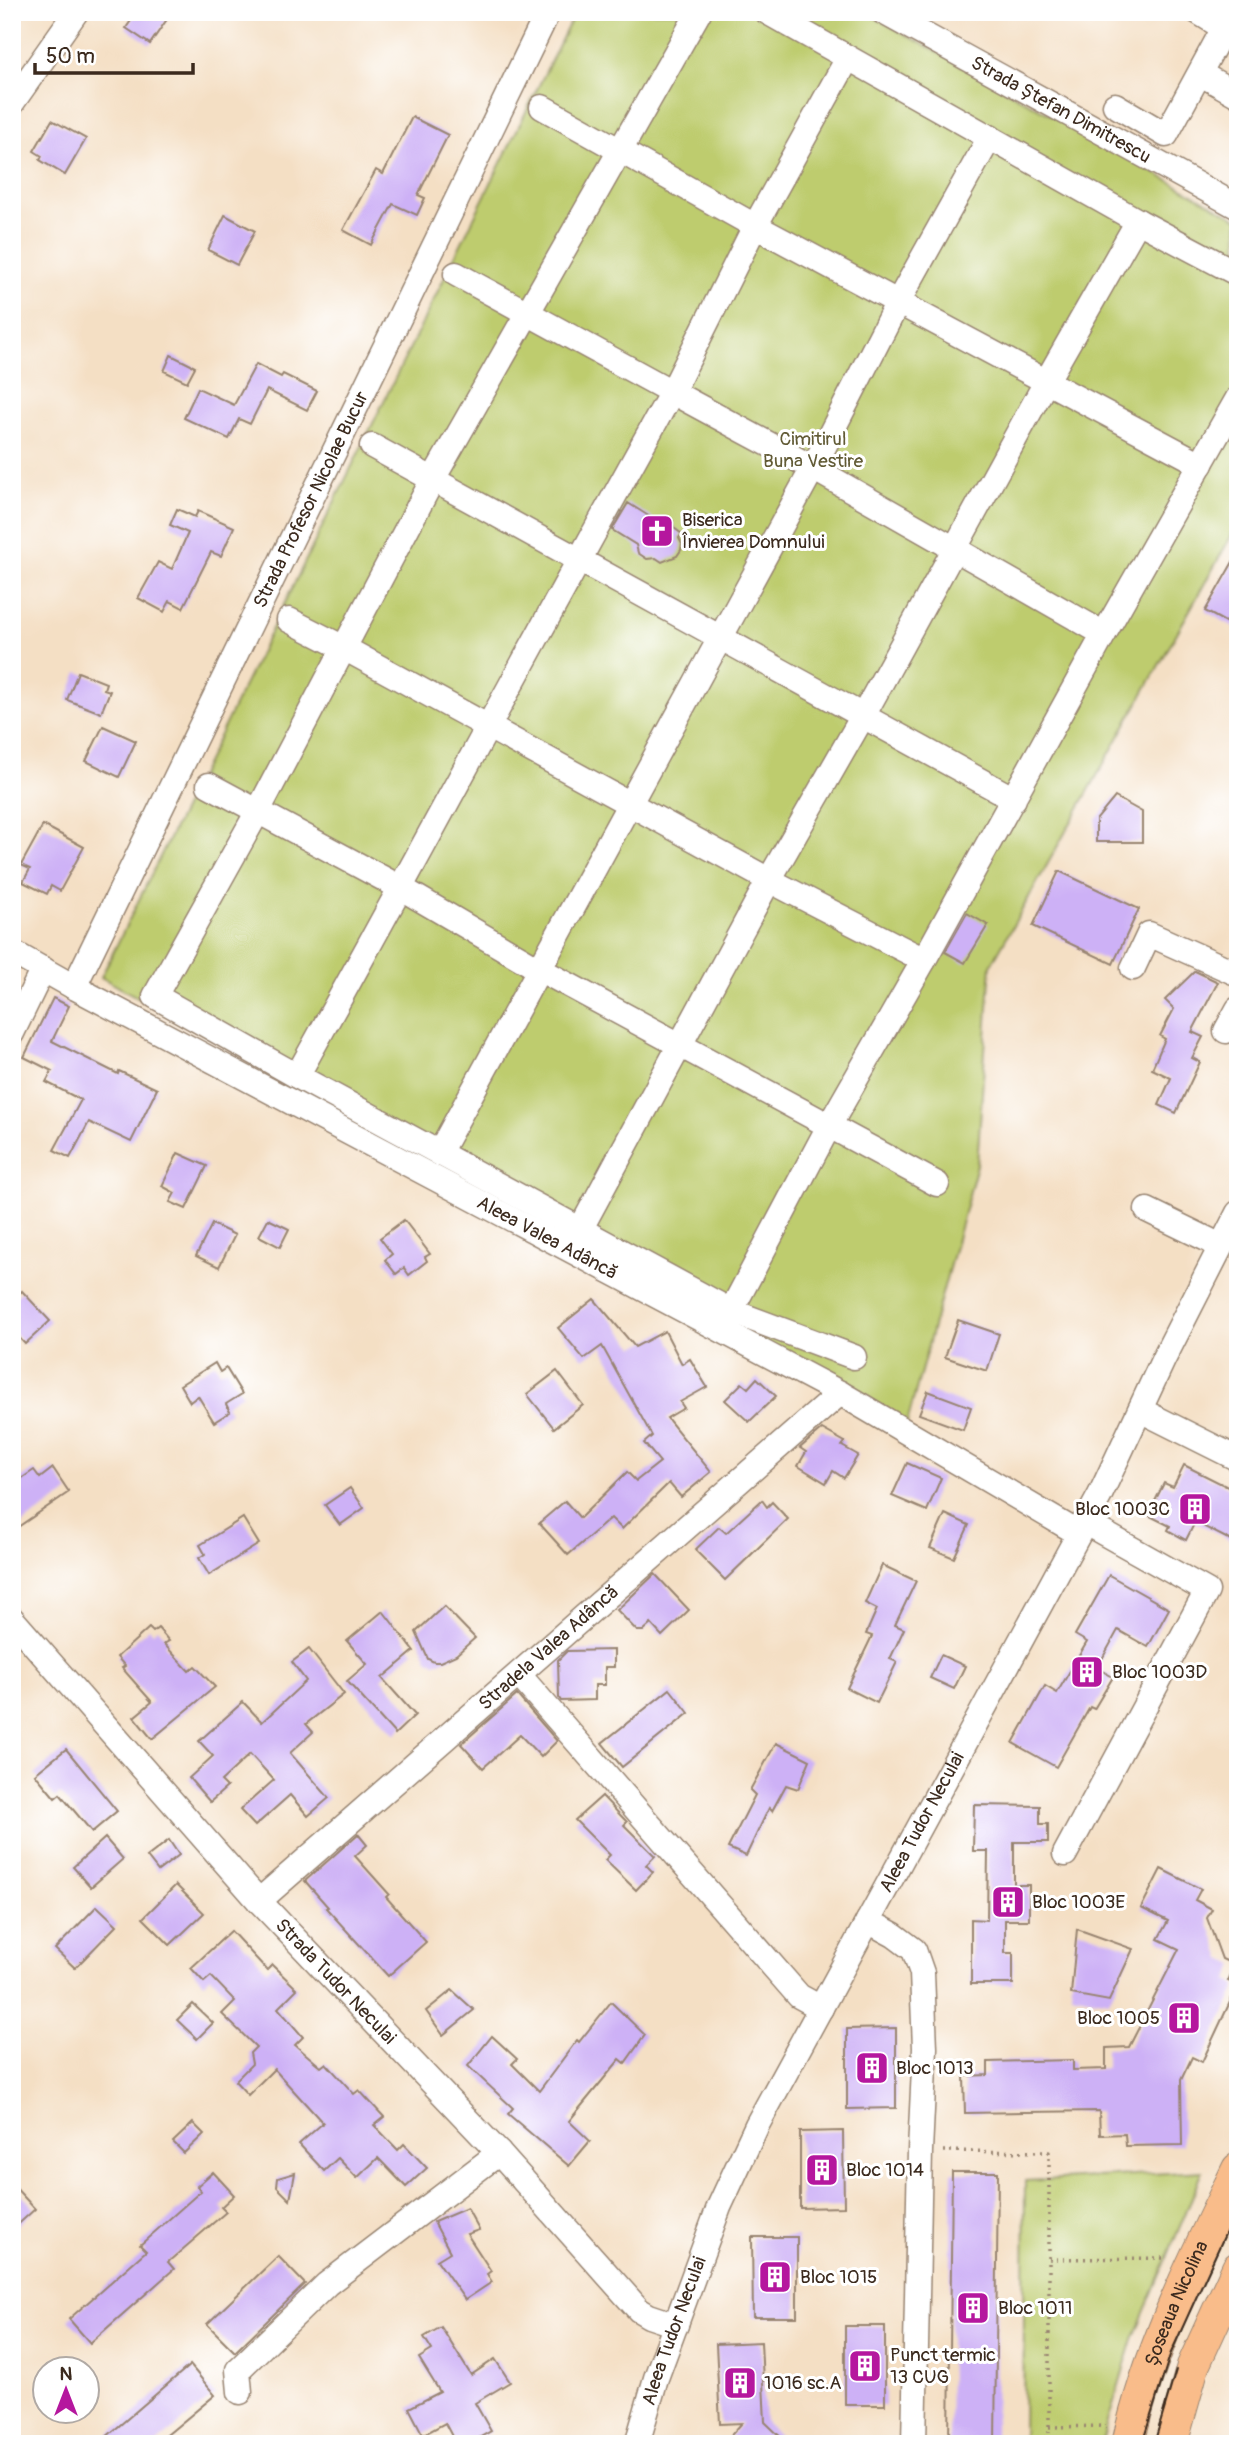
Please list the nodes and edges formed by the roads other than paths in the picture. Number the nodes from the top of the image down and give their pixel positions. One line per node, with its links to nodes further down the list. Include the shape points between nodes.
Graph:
1 (76, 12): 10 (street)
2 (548, 12): 49 (street, Strada Profesor Nicolae Bucur)
3 (699, 12): 14 (street)
4 (767, 12): 7 (street)
5 (883, 12): 15 (street, Strada Ștefan Dimitrescu)
6 (1198, 12): 8 (street, via 1224,29)
7 (848, 58): 13 (street); 17 (street)
8 (1201, 74): 9 (street); 11 (street, via 1166,135)
9 (1238, 95)
10 (12, 103)
11 (1115, 105)
12 (542, 107): 14 (street)
13 (990, 137): 16 (street); 20 (street)
14 (620, 149): 17 (street); 21 (street)
15 (1238, 207)
16 (1138, 221): 19 (street); 22 (street)
17 (755, 226): 20 (street); 23 (street)
18 (456, 274): 21 (street)
19 (1238, 274)
20 (898, 302): 22 (street); 27 (street)
21 (526, 313): 23 (street); 28 (street)
22 (1046, 382): 26 (street); 29 (street)
23 (672, 392): 27 (street); 30 (street)
24 (1238, 398): 26 (street)
25 (372, 446): 28 (street)
26 (1202, 464): 32 (street)
27 (813, 468): 29 (street); 33 (street)
28 (433, 479): 30 (street); 34 (street)
29 (954, 549): 32 (street); 35 (street)
30 (578, 559): 33 (street); 36 (street)
31 (289, 620): 34 (street)
32 (1104, 634): 38 (street)
33 (721, 636): 35 (street); 39 (street)
34 (344, 648): 36 (street); 40 (street)
35 (863, 716): 38 (street); 41 (street)
36 (489, 728): 39 (street); 42 (street)
37 (209, 785): 40 (street)
38 (1014, 799): 44 (street)
39 (630, 804): 41 (street); 47 (street)
40 (258, 811): 42 (street); 52 (street, via 155,996)
41 (769, 880): 44 (street); 51 (street)
42 (401, 888): 47 (street); 52 (street)
43 (12, 952): 46 (street, Aleea Valea Adâncă)
44 (923, 960): 53 (street)
45 (1133, 968): 48 (street, via 1149,934)
46 (43, 969): 49 (street, Aleea Valea Adâncă); 50 (street)
47 (540, 969): 51 (street); 54 (street)
48 (1238, 974)
49 (74, 987): 62 (street, Aleea Valea Adâncă)
50 (12, 1033)
51 (681, 1046): 53 (street); 58 (street)
52 (297, 1076): 54 (street)
53 (829, 1126): 55 (street); 60 (street)
54 (439, 1153): 58 (street)
55 (937, 1184)
56 (1147, 1210): 59 (street)
57 (1238, 1213): 59 (street, Aleea Tudor Neculai)
58 (580, 1230): 60 (street)
59 (1221, 1246): 63 (street, Aleea Tudor Neculai)
60 (731, 1311): 61 (street)
61 (854, 1357)
62 (840, 1393): 65 (street, Aleea Valea Adâncă); 67 (street, Stradela Valea Adâncă)
63 (1140, 1410): 64 (street); 65 (street, Aleea Tudor Neculai)
64 (1238, 1459)
65 (1081, 1528): 68 (street, Aleea Valea Adâncă, via 1206,1591); 70 (street, Aleea Tudor Neculai)
66 (12, 1619): 69 (street, Strada Tudor Neculai)
67 (519, 1675): 69 (street, Stradela Valea Adâncă); 71 (street, via 799,1996)
68 (1065, 1854)
69 (259, 1900): 72 (street, Strada Tudor Neculai)
70 (868, 1921): 71 (street, Aleea Tudor Neculai); 79 (street, via 914,1950 922,1973 925,2048)
71 (821, 2008): 75 (street, Aleea Tudor Neculai, via 757,2125 719,2207)
72 (499, 2153): 75 (street, Strada Tudor Neculai, via 639,2310); 76 (street, via 327,2284 238,2370)
73 (1238, 2168): 77 (main road, Șoseaua Nicolina, via 1155,2350)
74 (1238, 2268): 80 (main road, Șoseaua Nicolina, via 1193,2367)
75 (676, 2325): 78 (street, Aleea Tudor Neculai)
76 (240, 2392)
77 (1130, 2434)
78 (637, 2444)
79 (914, 2444)
80 (1171, 2444)

